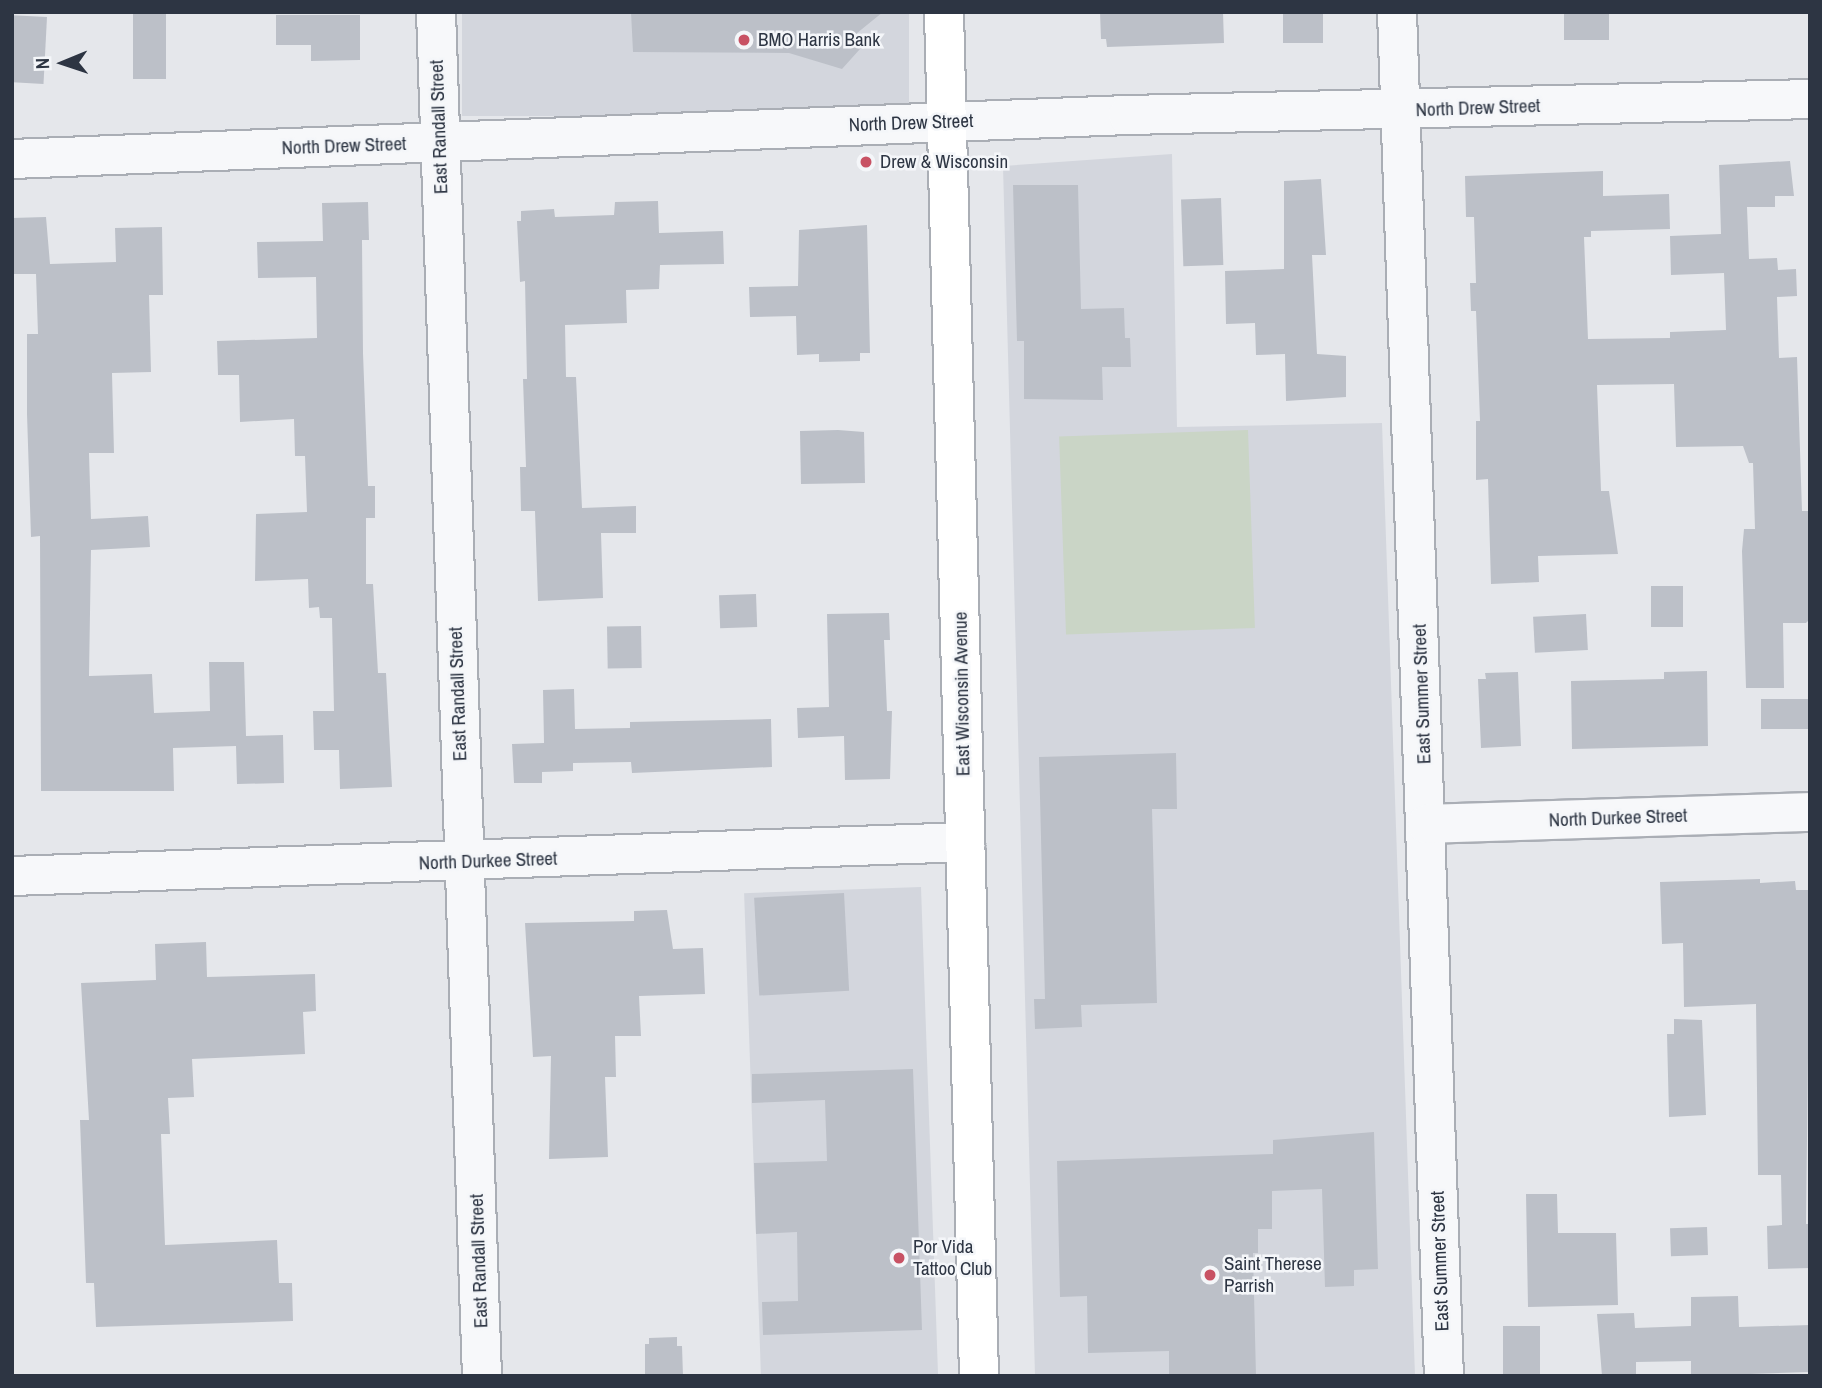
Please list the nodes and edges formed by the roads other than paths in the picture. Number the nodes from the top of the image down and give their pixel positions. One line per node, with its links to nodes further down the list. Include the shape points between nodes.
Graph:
1 (436, 12): 7 (street, East Randall Street)
2 (944, 12): 6 (main road, East Wisconsin Avenue)
3 (1397, 12): 5 (street, East Summer Street)
4 (1810, 99): 5 (street, North Drew Street)
5 (1400, 110): 6 (street, North Drew Street); 10 (street, East Summer Street)
6 (947, 122): 7 (street, North Drew Street); 11 (main road, East Wisconsin Avenue)
7 (439, 142): 8 (street, North Drew Street); 12 (street, East Randall Street)
8 (12, 159)
9 (1810, 812): 10 (street, North Durkee Street)
10 (1427, 824): 16 (street, East Summer Street)
11 (964, 842): 12 (street, North Durkee Street); 15 (main road, East Wisconsin Avenue)
12 (464, 863): 13 (street, North Durkee Street); 14 (street, East Randall Street)
13 (12, 876)
14 (482, 1376)
15 (979, 1376)
16 (1444, 1376)

